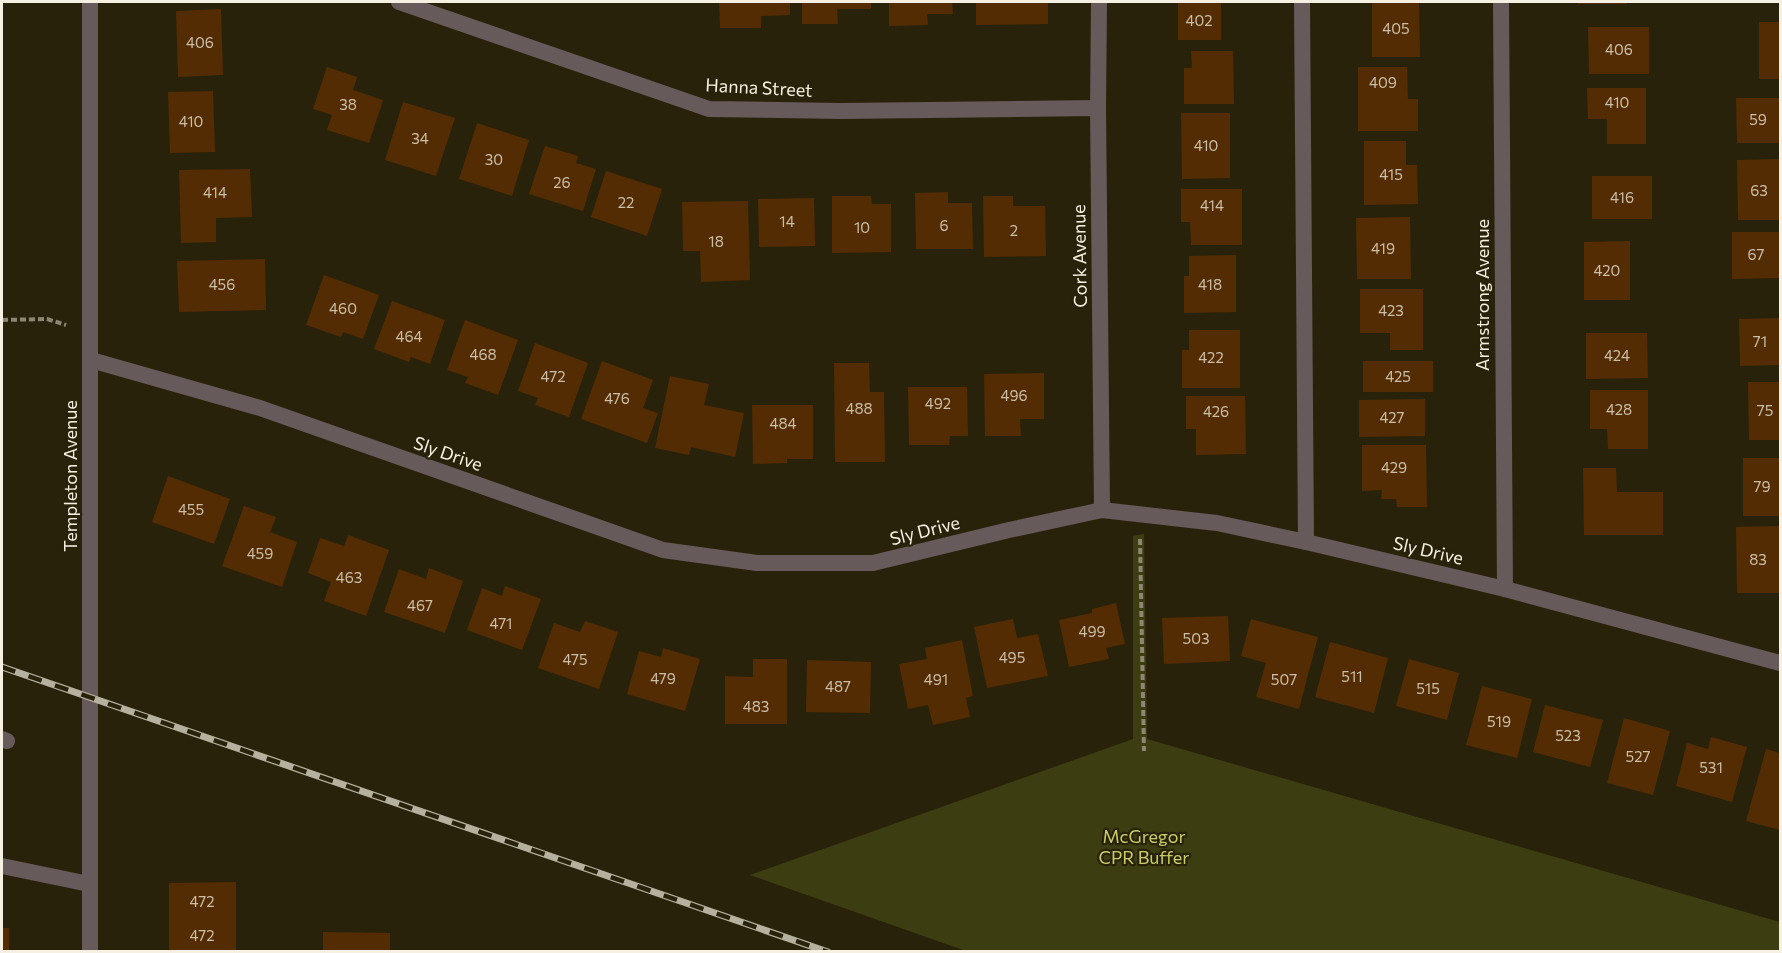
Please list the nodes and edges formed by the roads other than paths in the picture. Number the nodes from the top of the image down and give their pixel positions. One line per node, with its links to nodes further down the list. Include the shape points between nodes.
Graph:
1 (90, 2): 7 (street, Templeton Avenue)
2 (399, 2): 6 (street, Hanna Street, via 709,109)
3 (1099, 2): 6 (street, Cork Avenue)
4 (1302, 2): 9 (street)
5 (1502, 2): 10 (street, Armstrong Avenue)
6 (1098, 108): 8 (street, Cork Avenue)
7 (91, 360): 8 (street, Sly Drive, via 260,408 663,550 757,563 873,563); 13 (street, Templeton Avenue)
8 (1102, 510): 9 (street, Sly Drive, via 1216,523)
9 (1306, 542): 10 (street, Sly Drive)
10 (1504, 589): 11 (street, Sly Drive)
11 (1780, 663)
12 (2, 866): 13 (street)
13 (89, 884): 14 (street, Templeton Avenue)
14 (90, 951)

